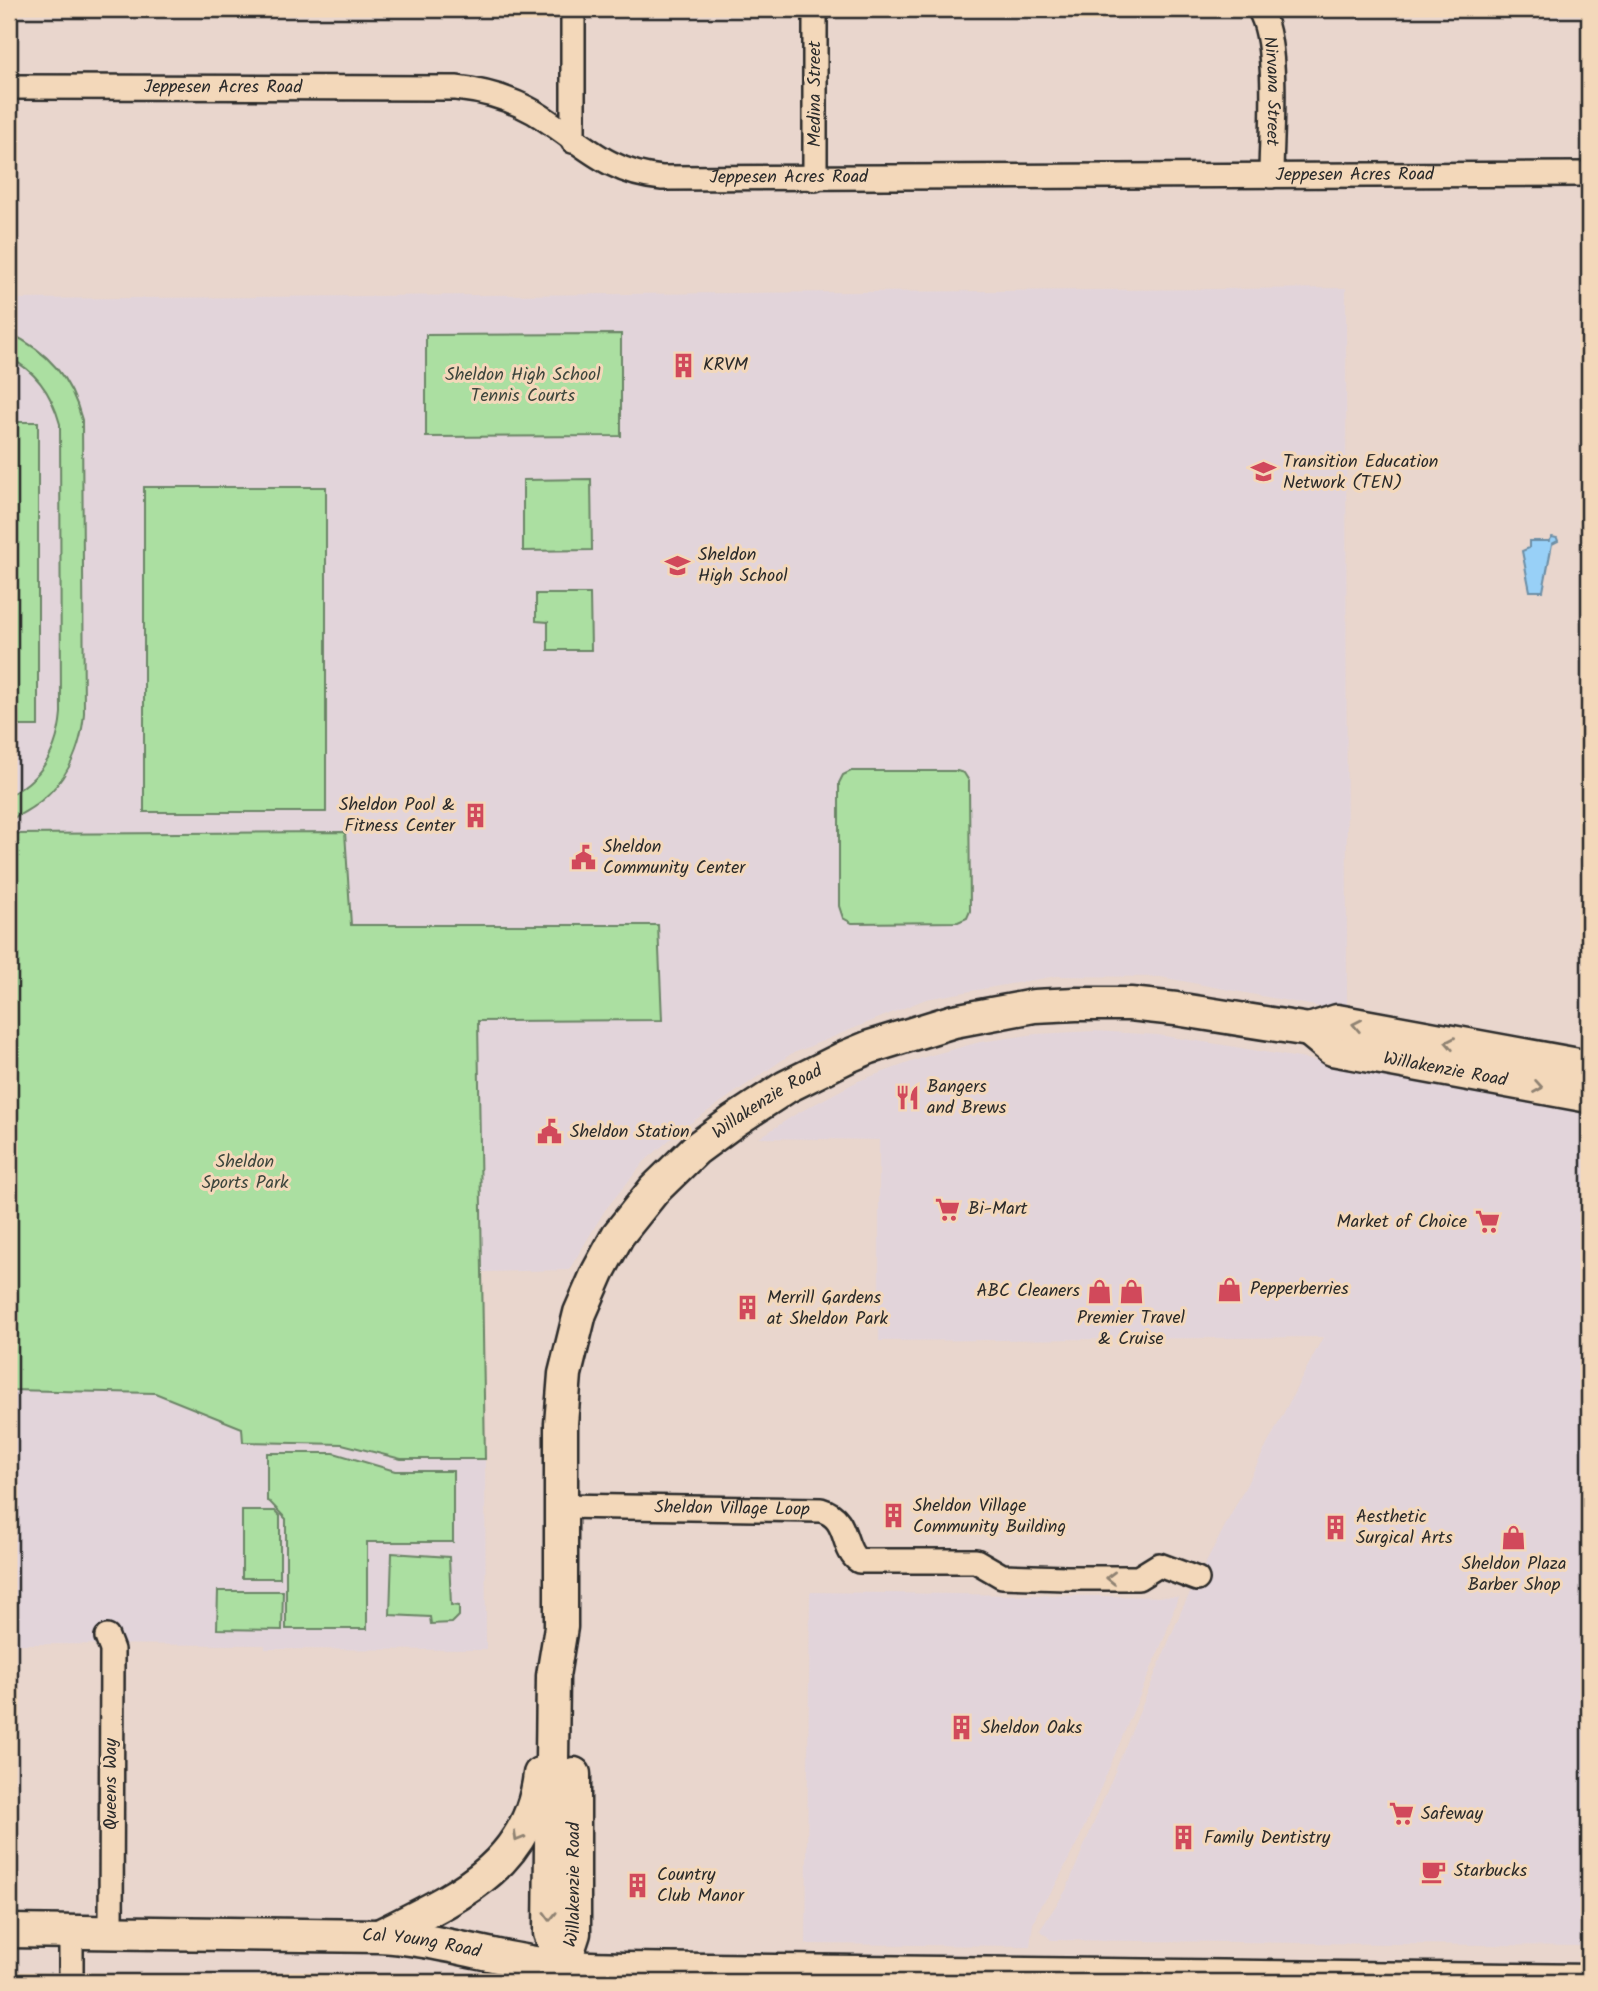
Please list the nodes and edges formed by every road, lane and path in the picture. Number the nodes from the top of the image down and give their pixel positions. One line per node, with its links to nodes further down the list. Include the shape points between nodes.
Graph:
1 (573, 9): 5 (street)
2 (815, 9): 8 (street, Medina Street)
3 (1259, 9): 7 (street, Nirvana Street, via 1271,50)
4 (9, 87): 5 (street, Jeppesen Acres Road, via 456,88 513,101)
5 (573, 141): 8 (street, Jeppesen Acres Road, via 618,168 656,178)
6 (1589, 174): 7 (street, Jeppesen Acres Road)
7 (1271, 176): 8 (street, Jeppesen Acres Road)
8 (815, 178)
9 (1309, 1030): 10 (street, Willakenzie Road, one-way to 9, via 1337,1021); 11 (street, Willakenzie Road, one-way to 11, via 1332,1049); 12 (street, Willakenzie Road, via 1130,1004 1034,1006 954,1021 870,1047 759,1104 696,1149 663,1180 633,1214 598,1272 580,1312 565,1374)
10 (1589, 1067)
11 (1589, 1096)
12 (560, 1506): 13 (street, Sheldon Village Loop, one-way to 12, via 1159,1565 1135,1578 1006,1577 976,1562 856,1560 841,1525 821,1510); 14 (street, Willakenzie Road)
13 (1197, 1579)
14 (561, 1627): 16 (street, Willakenzie Road); 21 (street, Willakenzie Road, via 574,1705 574,1933)
15 (107, 1637): 19 (street, Queens Way, via 112,1650)
16 (553, 1676): 20 (street, one-way to 20, via 545,1703 537,1791 513,1847 471,1886); 21 (street, Willakenzie Road, one-way to 21, via 550,1933)
17 (9, 1931): 18 (street, Cal Young Road)
18 (71, 1931): 19 (street, Cal Young Road); 24 (street)
19 (111, 1932): 20 (street, Cal Young Road)
20 (379, 1936): 21 (street, Cal Young Road, via 436,1941)
21 (563, 1967): 22 (street, Cal Young Road)
22 (957, 1978): 23 (street, Cal Young Road)
23 (1589, 1981)
24 (71, 1982)

